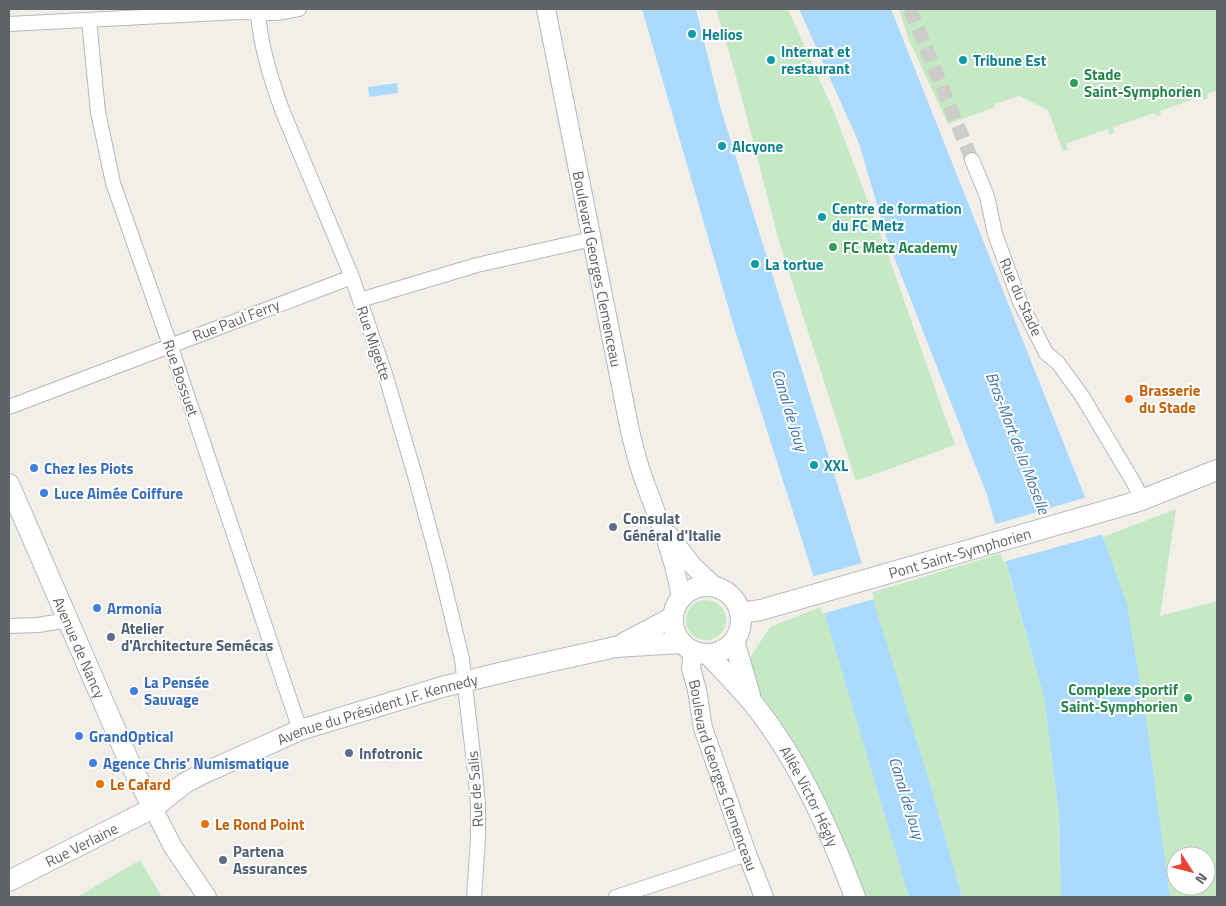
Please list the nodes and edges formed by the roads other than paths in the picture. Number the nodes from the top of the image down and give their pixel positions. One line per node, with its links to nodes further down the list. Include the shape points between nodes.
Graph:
1 (299, 9): 3 (street, via 276,13)
2 (546, 9): 7 (street, Boulevard Georges Clemenceau)
3 (258, 10): 4 (street); 8 (street, Rue Migette, via 272,84)
4 (89, 20): 5 (street); 10 (street, Rue Bossuet, via 98,112 113,182)
5 (9, 24)
6 (972, 160): 14 (street, Rue du Stade, via 987,196 995,234 1020,302 1046,352 1082,396 1131,478 1137,489)
7 (592, 239): 9 (street, via 477,265); 15 (street, Boulevard Georges Clemenceau, via 630,431 643,478)
8 (352, 277): 9 (street, Rue Migette); 10 (street, Rue Paul Ferry)
9 (360, 300): 24 (street, Rue Migette, via 416,479)
10 (170, 345): 11 (street, Rue Paul Ferry); 26 (street, Rue Bossuet)
11 (9, 407)
12 (1217, 470): 14 (main road, Pont Saint-Symphorien)
13 (9, 484): 19 (main road, Avenue de Nancy)
14 (1132, 503): 18 (main road, Pont Saint-Symphorien, via 761,610)
15 (662, 526): 16 (street, Boulevard Georges Clemenceau); 17 (street, Boulevard Georges Clemenceau, via 677,572)
16 (714, 588): 17 (main road, via 693,589); 18 (main road, via 731,596)
17 (677, 608): 22 (main road, Avenue du Président J.F. Kennedy); 23 (main road, via 676,635)
18 (740, 613): 21 (main road)
19 (68, 620): 20 (street); 27 (main road, Avenue de Nancy, via 128,759)
20 (9, 626)
21 (734, 641): 23 (main road, via 722,650); 25 (main road, Allée Victor Hégly)
22 (615, 647): 23 (main road, Avenue du Président J.F. Kennedy); 24 (main road, Avenue du Président J.F. Kennedy)
23 (694, 649): 25 (main road, Allée Victor Hégly); 28 (street, Boulevard Georges Clemenceau, via 690,668 698,690 703,728)
24 (466, 682): 26 (main road, Avenue du Président J.F. Kennedy); 31 (street, Rue de Salis, via 478,804)
25 (752, 702): 34 (main road, Allée Victor Hégly, via 787,752 817,806)
26 (300, 730): 27 (main road, Avenue du Président J.F. Kennedy, via 200,774)
27 (153, 808): 29 (main road, Rue Verlaine); 30 (street, via 173,847)
28 (747, 854): 32 (street); 33 (street, Boulevard Georges Clemenceau)
29 (9, 881)
30 (206, 897)
31 (474, 897)
32 (616, 897)
33 (764, 897)
34 (855, 897)

